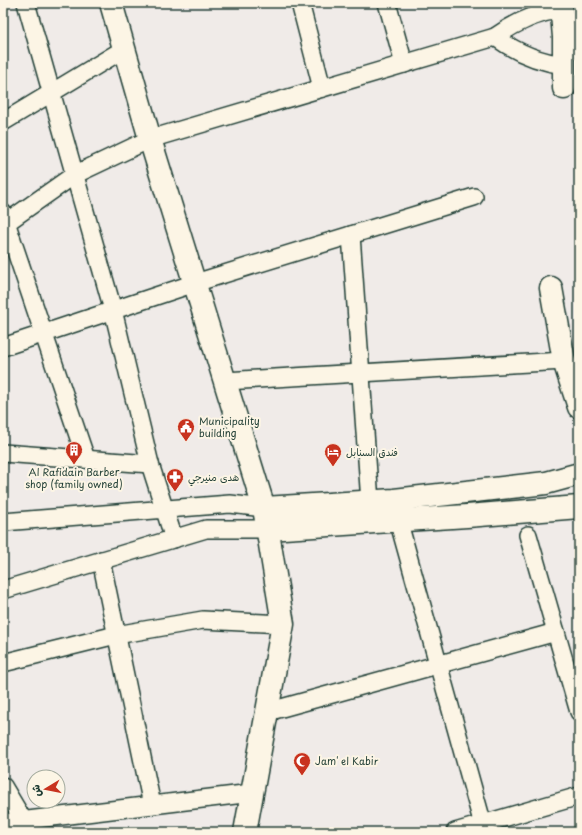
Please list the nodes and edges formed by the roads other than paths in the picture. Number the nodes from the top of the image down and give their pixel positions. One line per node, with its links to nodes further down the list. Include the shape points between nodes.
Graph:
1 (26, 3): 12 (street)
2 (111, 3): 7 (street)
3 (300, 3): 10 (street)
4 (387, 3): 8 (street)
5 (561, 6): 6 (street, via 530,16); 9 (street)
6 (495, 37): 8 (street); 9 (street, via 523,55)
7 (124, 49): 12 (street); 14 (street)
8 (404, 64): 10 (street)
9 (565, 65): 11 (street)
10 (322, 88): 14 (street)
11 (564, 88)
12 (51, 92): 13 (street); 15 (street)
13 (3, 122)
14 (150, 139): 15 (street); 19 (street)
15 (74, 175): 17 (street); 21 (street)
16 (474, 196): 18 (street)
17 (4, 220): 22 (street)
18 (351, 235): 19 (street); 25 (street)
19 (194, 283): 21 (street); 26 (street)
20 (551, 288): 24 (street)
21 (113, 310): 22 (street); 30 (street)
22 (44, 334): 23 (street); 29 (street)
23 (3, 346)
24 (564, 361): 25 (street); 27 (street)
25 (361, 374): 26 (street); 32 (street)
26 (225, 381): 34 (street)
27 (579, 407)
28 (3, 453): 29 (street)
29 (86, 459): 30 (street)
30 (150, 464): 35 (street)
31 (579, 474): 36 (street, via 546,483)
32 (370, 502): 34 (street); 36 (street)
33 (579, 507): 36 (street, via 467,516)
34 (264, 508): 35 (street, via 230,504); 38 (street)
35 (164, 509): 37 (street); 40 (street)
36 (396, 510): 38 (street); 47 (street)
37 (3, 522)
38 (268, 529): 40 (street, via 206,529); 43 (street)
39 (528, 535): 44 (street)
40 (174, 539): 41 (street)
41 (101, 560): 42 (street); 45 (street)
42 (3, 590)
43 (283, 624): 45 (street, via 203,620); 48 (street)
44 (556, 632): 47 (street); 49 (street)
45 (116, 635): 46 (street); 53 (street)
46 (3, 663)
47 (438, 665): 48 (street); 56 (street)
48 (267, 712): 51 (street)
49 (579, 712)
50 (3, 786): 55 (street)
51 (252, 793): 53 (street); 57 (street)
52 (579, 796): 56 (street)
53 (152, 805): 55 (street)
54 (3, 823): 55 (street)
55 (27, 826)
56 (484, 828): 58 (street)
57 (245, 832)
58 (455, 832)

